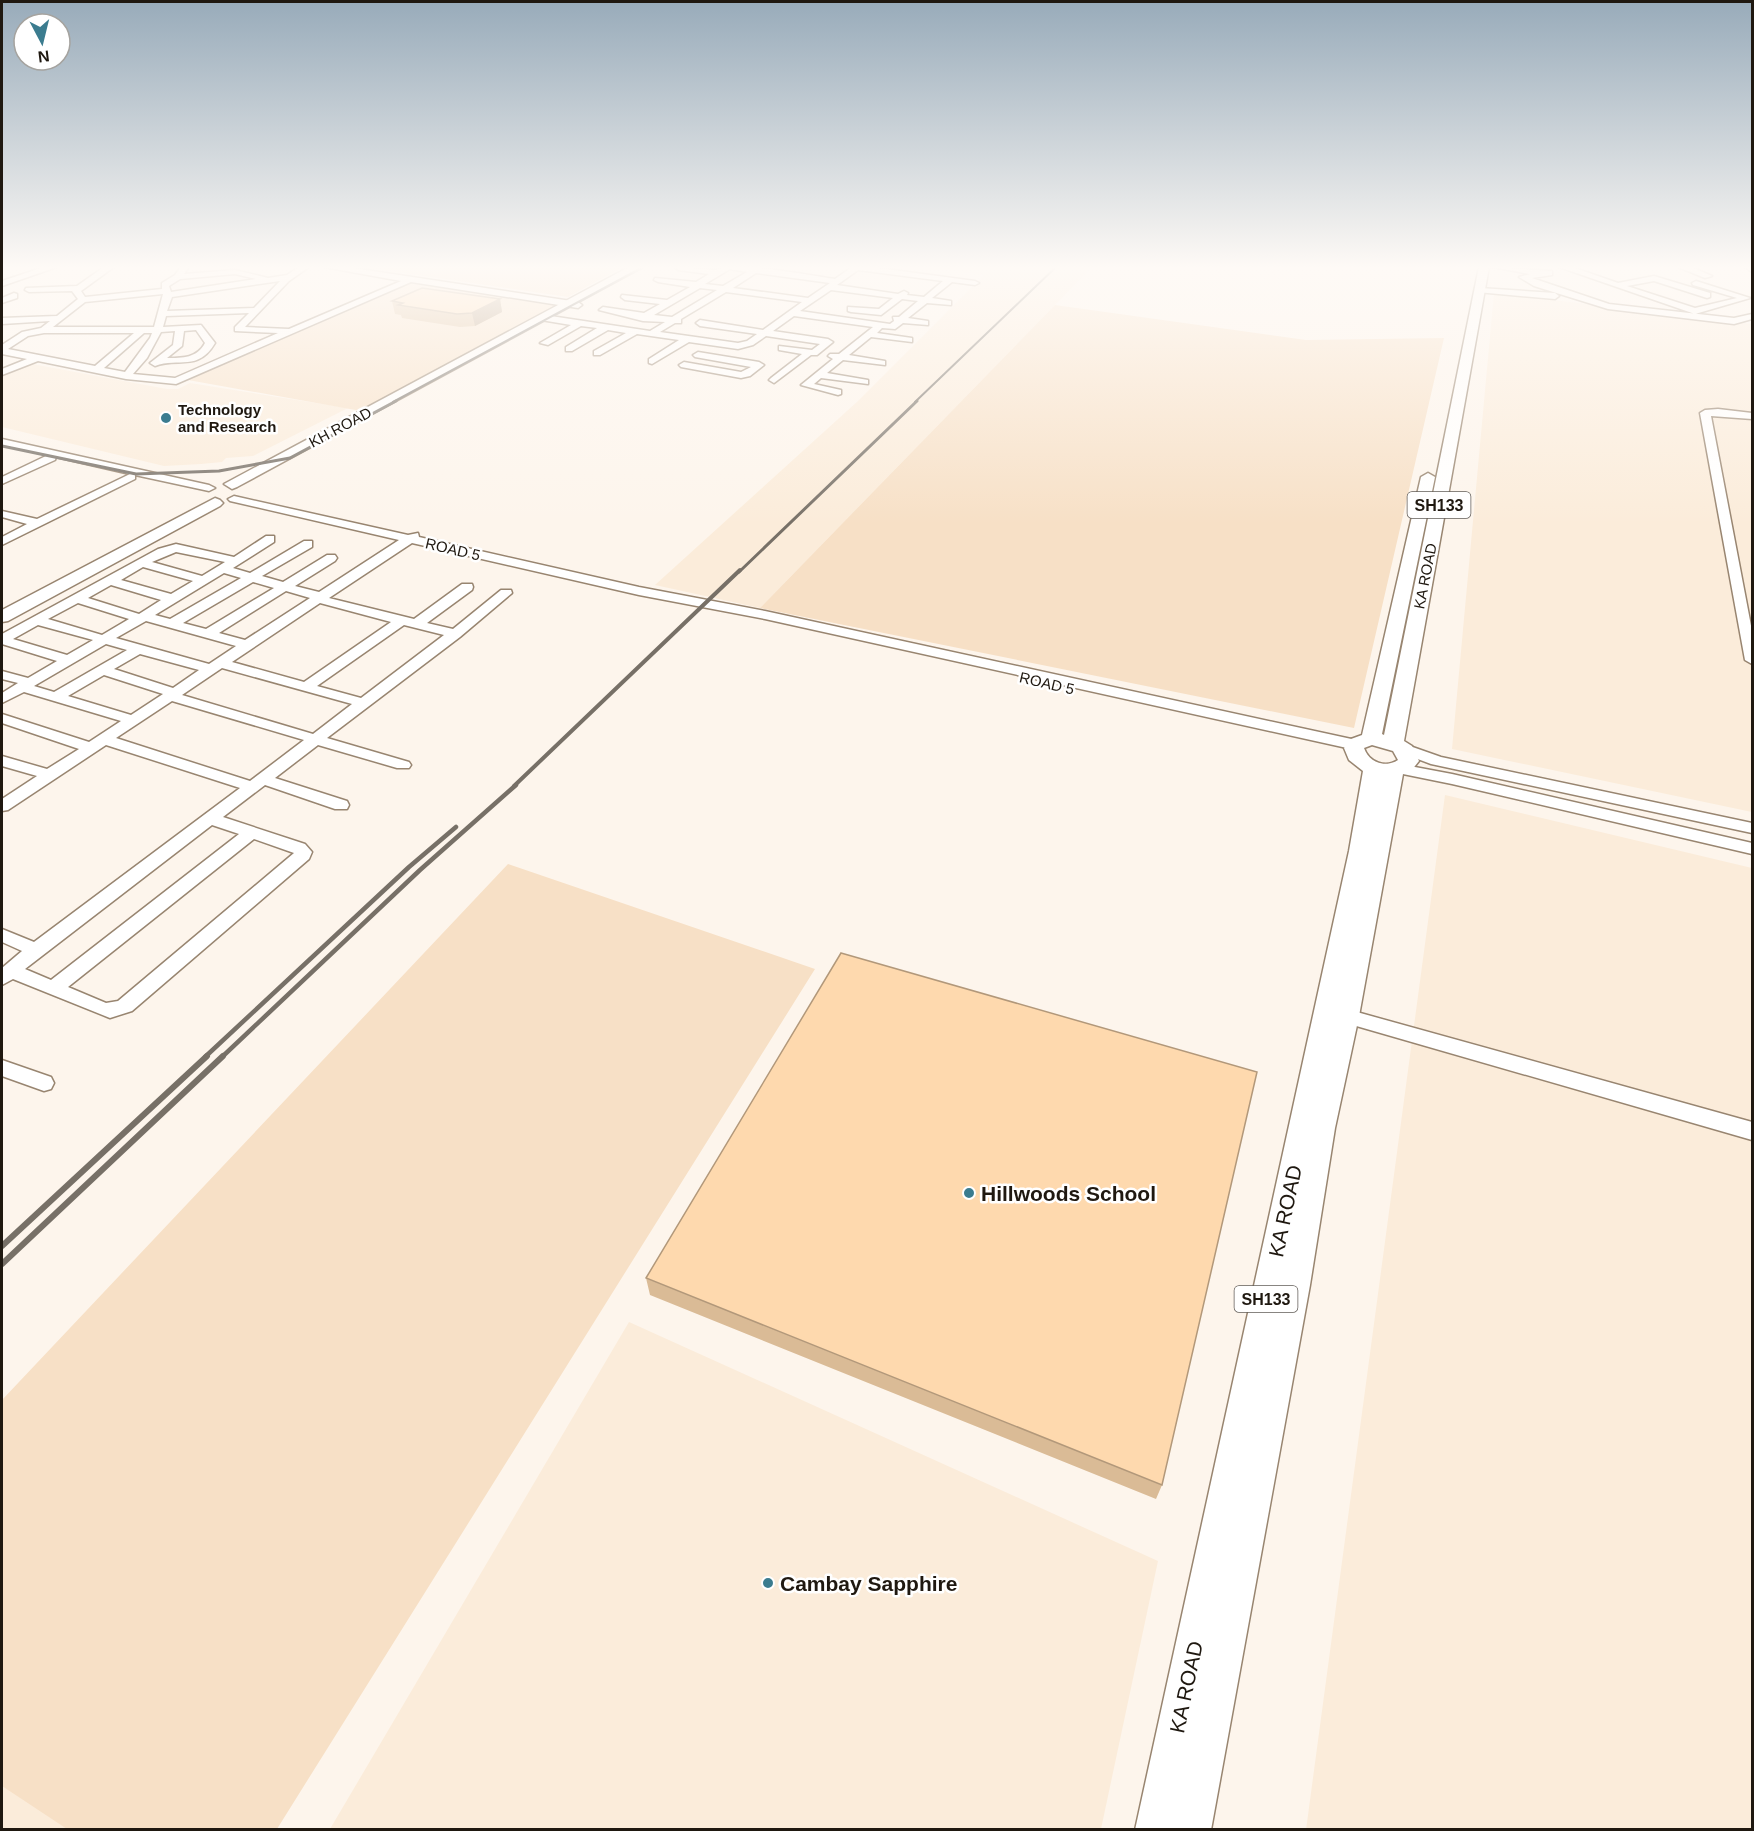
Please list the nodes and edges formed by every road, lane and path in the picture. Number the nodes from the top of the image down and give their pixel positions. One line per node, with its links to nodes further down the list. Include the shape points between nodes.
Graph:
1 (11, 352): 17 (street)
2 (116, 352): 22 (street)
3 (146, 352): 26 (street)
4 (169, 352): 18 (street)
5 (200, 352): 18 (street, via 191,360)
6 (244, 352): 27 (street, via 182,380)
7 (486, 352): 38 (main road, KH ROAD)
8 (663, 352): 19 (street)
9 (701, 352): 15 (street)
10 (848, 352): 16 (street)
11 (1459, 352): 31 (main road, KA ROAD / SH133)
12 (1464, 352): 31 (main road, KA ROAD / SH133)
13 (812, 353): 14 (street); 16 (street); 28 (street)
14 (771, 354): 15 (street); 15 (street, via 741,375 684,365)
15 (698, 355)
16 (842, 357): 20 (street); 21 (street)
17 (34, 359): 22 (street); 23 (street)
18 (158, 361): 27 (street)
19 (652, 361)
20 (882, 363)
21 (828, 368): 24 (street); 25 (street)
22 (96, 369): 26 (street)
23 (2, 372)
24 (819, 375): 29 (street); 30 (street, via 806,386)
25 (874, 375)
26 (126, 376): 27 (street)
27 (137, 378)
28 (774, 380)
29 (865, 382)
30 (838, 392)
31 (1449, 409): 46 (main road, KA ROAD / SH133); 47 (main road, KA ROAD / SH133)
32 (1752, 417): 57 (street, via 1718,411 1705,413)
33 (2, 442): 39 (street)
34 (2, 447): 35 (street)
35 (51, 458): 36 (street); 37 (street)
36 (131, 477): 39 (street); 41 (street)
37 (2, 481)
38 (238, 491): 39 (main road, KH ROAD); 42 (street, ROAD 5)
39 (206, 496): 63 (main road); 64 (main road)
40 (2, 514): 41 (street)
41 (38, 523): 44 (street)
42 (413, 537): 61 (street); 89 (street, ROAD 5, via 774,622)
43 (270, 539): 49 (street)
44 (2, 541)
45 (308, 544): 52 (street)
46 (1413, 544): 47 (main road); 89 (main road, KA ROAD / SH133)
47 (1431, 547): 89 (main road, KA ROAD / SH133)
48 (331, 558): 56 (street)
49 (236, 561): 50 (street, via 176,548); 51 (street)
50 (141, 563): 53 (street); 54 (street)
51 (222, 569): 52 (street); 54 (street)
52 (251, 578): 56 (street); 68 (street)
53 (108, 580): 60 (street); 62 (street)
54 (204, 580): 62 (street)
55 (467, 586): 67 (street)
56 (285, 587): 61 (street); 69 (street)
57 (1737, 590): 58 (street); 75 (street)
58 (1752, 592)
59 (506, 593): 70 (street)
60 (75, 598): 65 (street); 66 (street)
61 (320, 598): 67 (street); 72 (street)
62 (172, 599): 65 (street)
63 (2, 607)
64 (2, 616)
65 (142, 617): 68 (street); 71 (street)
66 (34, 620): 71 (street); 74 (street, via 9,634 4,638 6,641)
67 (409, 622): 70 (street); 80 (street)
68 (172, 624): 69 (street)
69 (208, 634): 72 (street)
70 (455, 634): 84 (street)
71 (104, 639): 73 (street); 74 (street)
72 (247, 645): 76 (street)
73 (138, 648): 76 (street); 77 (street)
74 (68, 660): 79 (street)
75 (1752, 660)
76 (215, 666): 80 (street); 81 (street)
77 (102, 670): 81 (street); 82 (street)
78 (2, 675): 79 (street)
79 (25, 685): 82 (street); 83 (street)
80 (306, 687): 84 (street)
81 (172, 694): 86 (street); 87 (street)
82 (56, 697): 86 (street)
83 (2, 699)
84 (363, 704): 87 (street)
85 (2, 718): 88 (street)
86 (133, 720): 88 (street)
87 (315, 739): 91 (street); 93 (street)
88 (98, 743): 92 (street); 93 (street)
89 (1381, 755): 97 (street, via 1437,761); 99 (street, via 1452,779); 104 (main road, KA ROAD / SH133); 108 (main road, KA ROAD / SH133)
90 (2, 761): 92 (street)
91 (403, 765)
92 (50, 775): 95 (street)
93 (257, 783): 94 (street); 96 (street)
94 (341, 805)
95 (2, 806)
96 (210, 819): 98 (street); 101 (street)
97 (1752, 828)
98 (251, 833): 103 (street); 103 (street, via 299,848 303,852 300,859 125,1006 110,1011)
99 (1752, 849)
100 (2, 935): 101 (street)
101 (36, 950): 102 (street)
102 (6, 975): 103 (street)
103 (53, 989)
104 (1346, 1016): 107 (street); 109 (main road, KA ROAD / SH133, via 1321,1128)
105 (2, 1068): 106 (street)
106 (44, 1083)
107 (1752, 1131)
108 (1156, 1830)
109 (1189, 1830)

